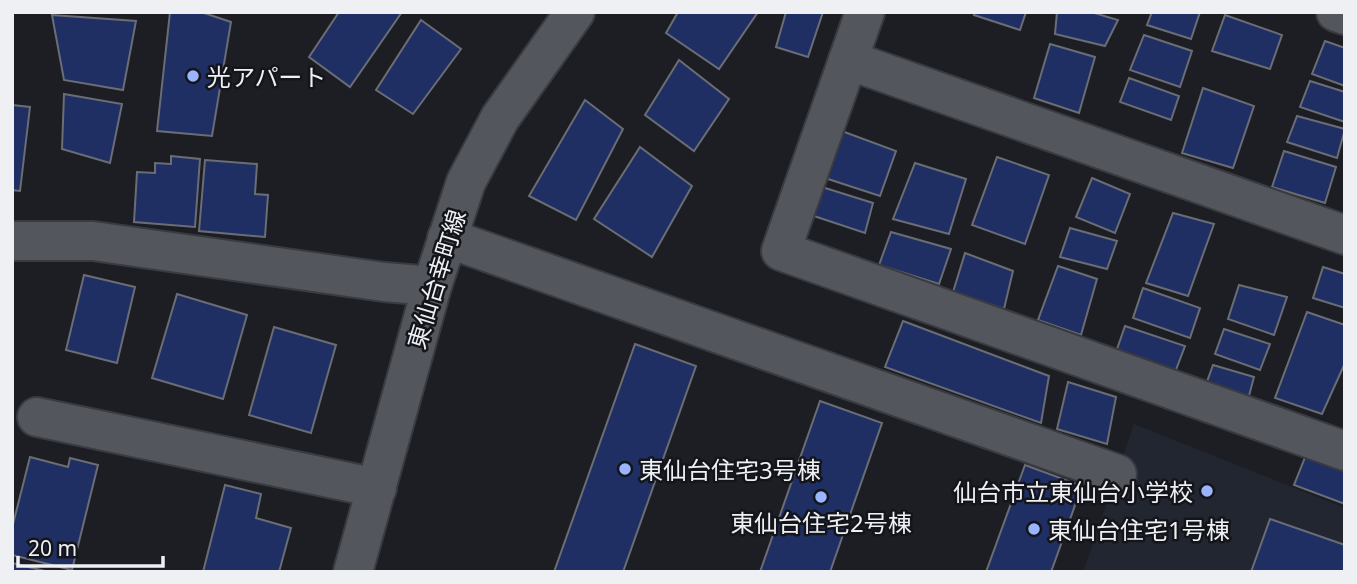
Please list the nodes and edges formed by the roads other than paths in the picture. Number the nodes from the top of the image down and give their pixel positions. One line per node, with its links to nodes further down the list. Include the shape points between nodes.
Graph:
1 (575, 12): 7 (street, 東仙台幸町線, via 500,118 466,182)
2 (865, 12): 5 (street)
3 (1336, 12): 4 (street)
4 (1345, 15)
5 (848, 60): 6 (street); 11 (street, via 781,251)
6 (1345, 235)
7 (447, 238): 9 (street, 東仙台幸町線); 12 (street)
8 (12, 241): 9 (street, via 93,241)
9 (432, 286): 13 (street, 東仙台幸町線)
10 (37, 417): 13 (street)
11 (1345, 451)
12 (1117, 474)
13 (377, 488): 14 (street, 東仙台幸町線)
14 (353, 572)

